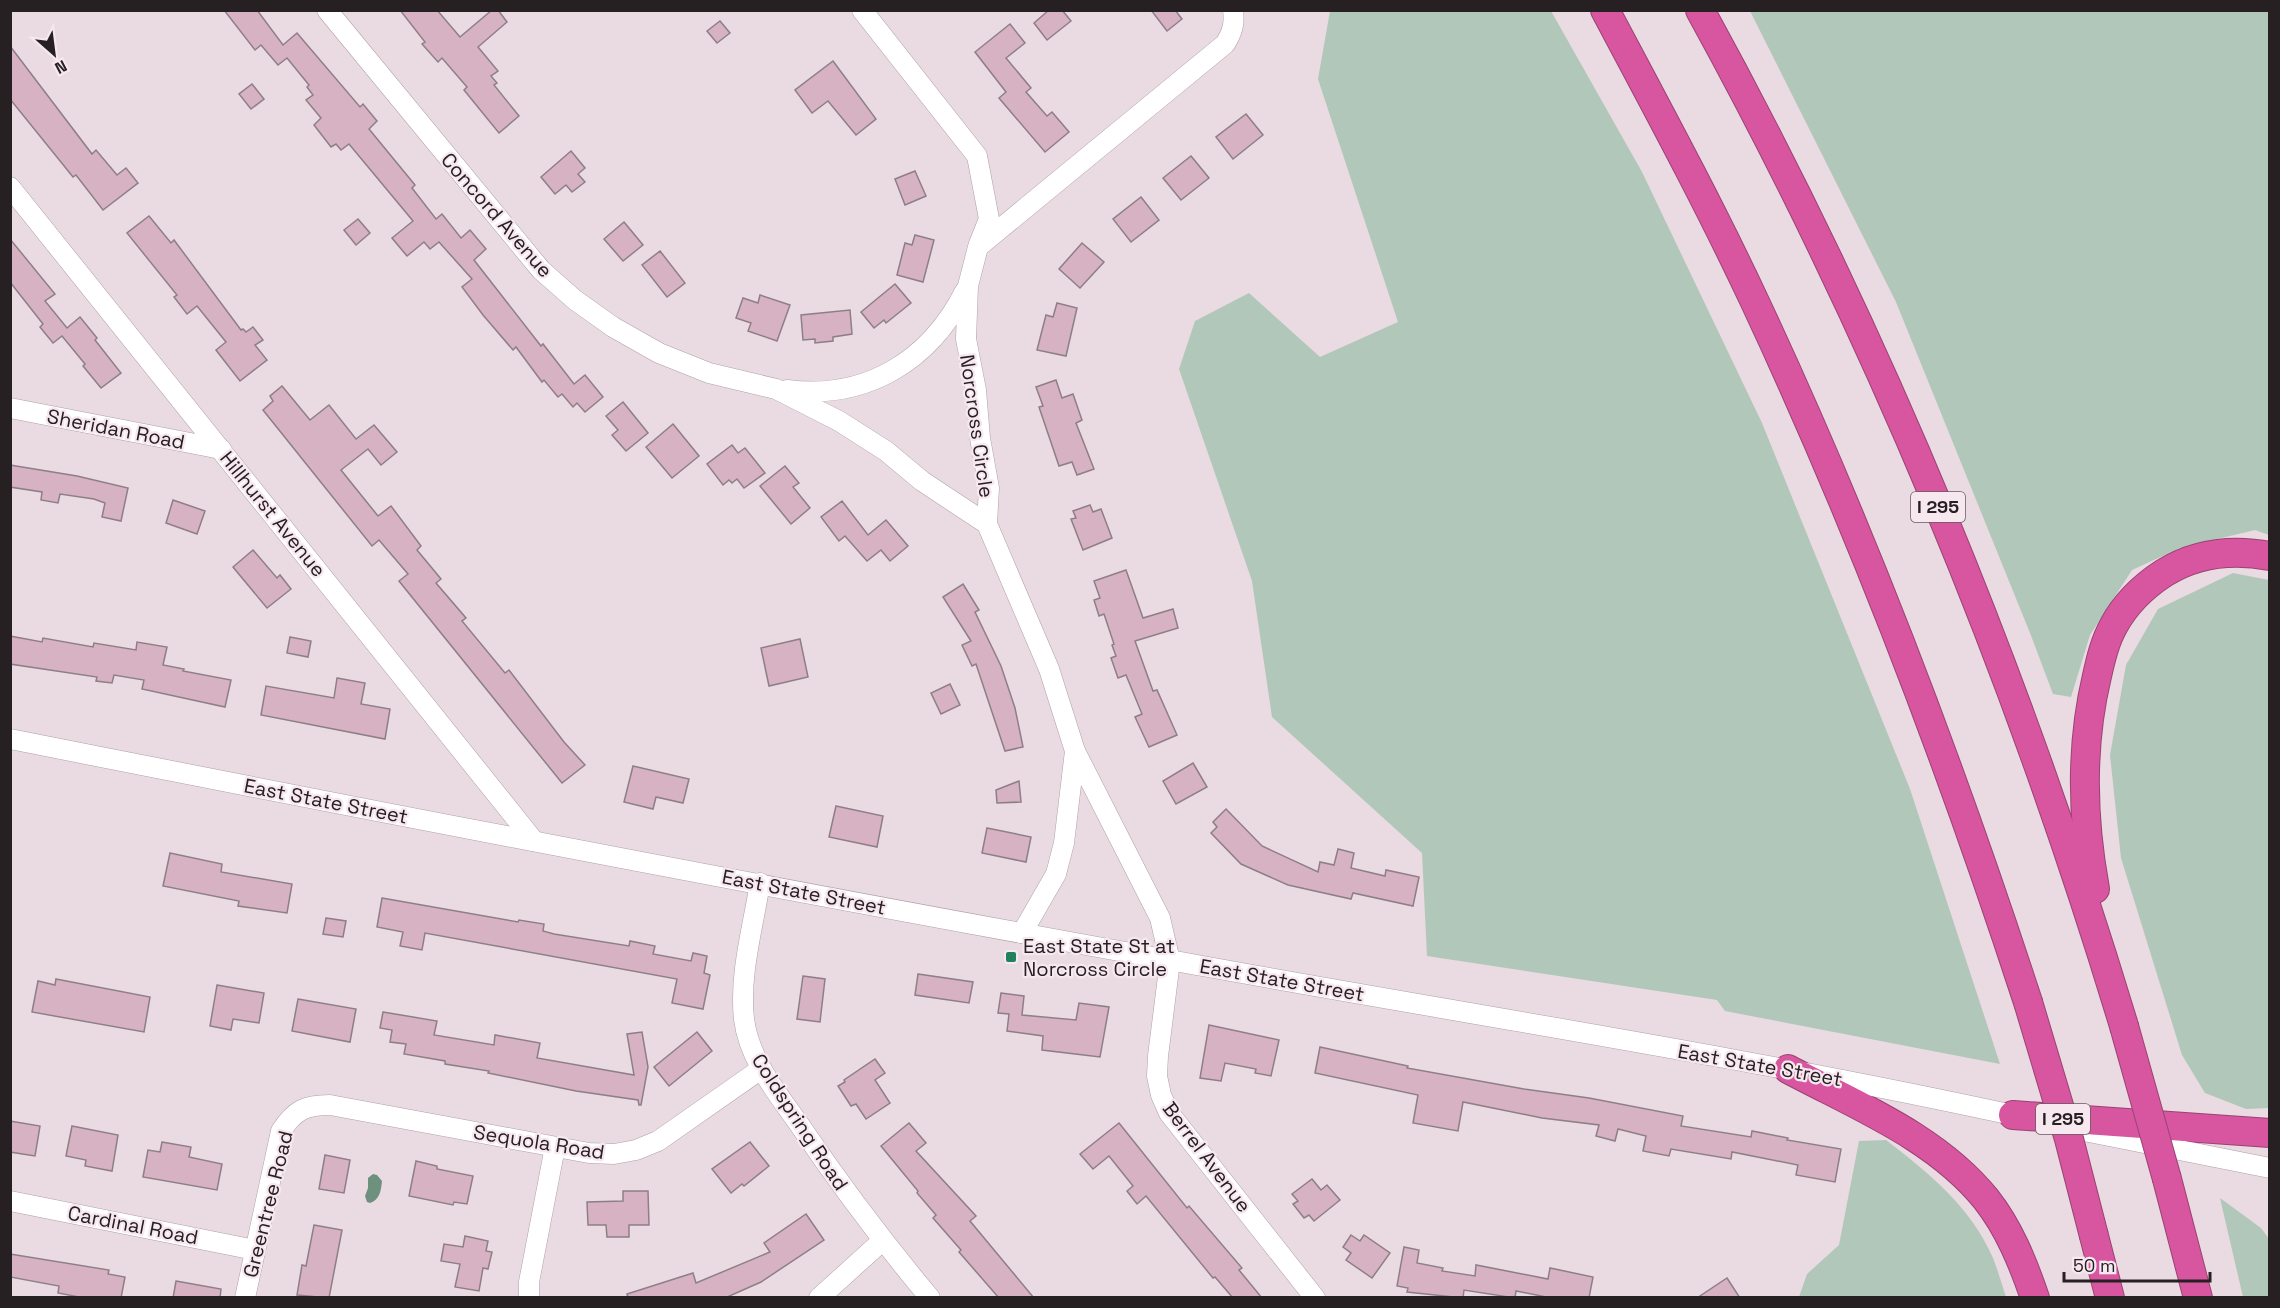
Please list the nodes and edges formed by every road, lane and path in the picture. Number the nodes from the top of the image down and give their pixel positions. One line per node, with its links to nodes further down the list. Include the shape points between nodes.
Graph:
1 (327, 10): 9 (street, Concord Avenue, via 541,270 575,300 659,353 709,373)
2 (862, 10): 7 (street, Norcross Circle, via 976,156 989,219)
3 (1233, 10): 7 (street, via 1232,33 1225,44)
4 (1605, 10): 37 (highway, I 295, bridge, via 1753,297 1840,492 1920,691 2028,1002)
5 (1700, 10): 20 (highway, I 295, via 1828,259 1923,470 2006,681)
6 (10, 187): 11 (street, Hillhurst Avenue)
7 (978, 247): 8 (street, Norcross Circle)
8 (968, 286): 9 (street, Concord Avenue, via 936,336 889,373 836,390 806,393); 12 (street, Norcross Circle, via 966,344 989,488)
9 (776, 389): 12 (street, Concord Avenue, via 840,421)
10 (10, 408): 11 (street, Sheridan Road)
11 (221, 449): 16 (street, Hillhurst Avenue)
12 (987, 524): 15 (street, Norcross Circle, via 1049,669)
13 (2270, 556): 20 (highway, via 2225,552 2173,568 2132,600 2114,624 2103,649 2086,740 2084,804 2089,856)
14 (10, 739): 16 (street, East State Street)
15 (1074, 751): 18 (street, via 1064,843 1056,873); 19 (street, Norcross Circle, via 1160,918)
16 (534, 841): 17 (street, East State Street)
17 (760, 884): 18 (street, East State Street); 22 (street, Coldspring Road, via 743,992 746,1028)
18 (1022, 933): 19 (street, East State Street)
19 (1170, 961): 21 (street, East State Street); 35 (street, Berrel Avenue, via 1158,1056 1161,1095 1169,1113)
20 (2124, 1026): 38 (highway, I 295, bridge)
21 (1788, 1069): 24 (street, East State Street); 36 (highway, via 1910,1134 1961,1172 1987,1200 2010,1237)
22 (761, 1070): 26 (street, Sequola Road, via 658,1141 636,1150 614,1154); 29 (street, Coldspring Road)
23 (330, 1105): 26 (street, Sequola Road); 30 (street, Greentree Road, via 301,1110 281,1131)
24 (2013, 1115): 25 (highway); 27 (street, East State Street)
25 (2270, 1133)
26 (555, 1147): 32 (street)
27 (2270, 1168)
28 (10, 1201): 30 (street, Cardinal Road)
29 (882, 1241): 33 (street); 34 (street, Coldspring Road)
30 (255, 1250): 31 (street, Greentree Road)
31 (245, 1298)
32 (529, 1298)
33 (819, 1298)
34 (930, 1298)
35 (1315, 1298)
36 (2035, 1298)
37 (2110, 1298)
38 (2198, 1298)

